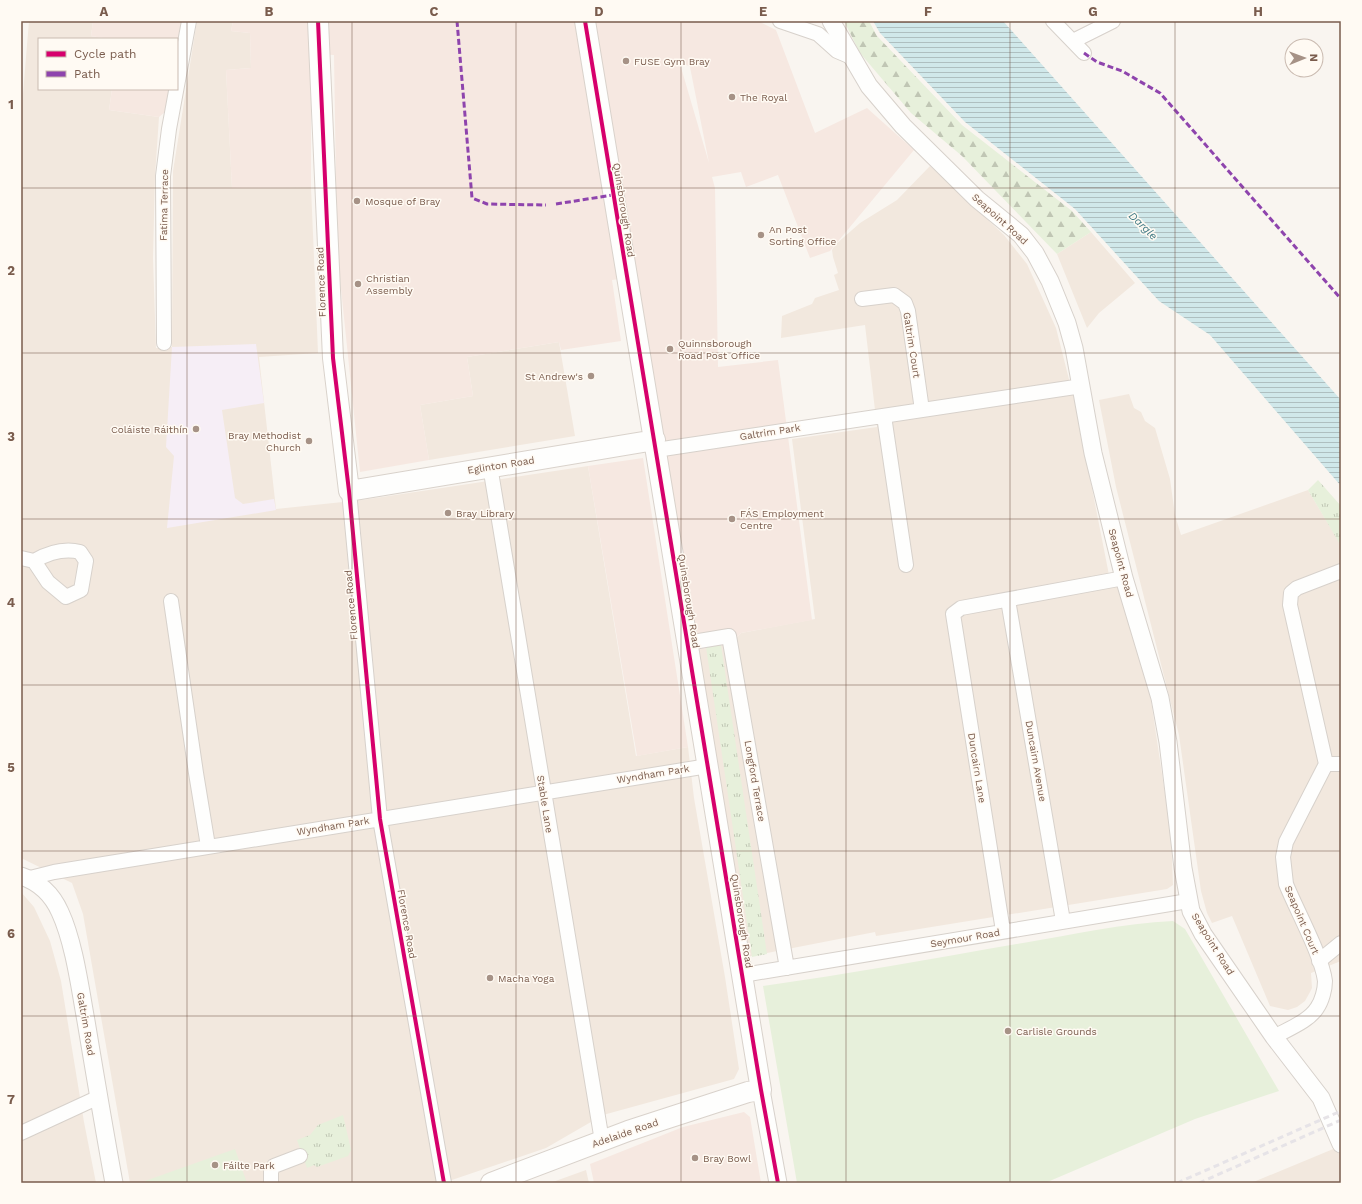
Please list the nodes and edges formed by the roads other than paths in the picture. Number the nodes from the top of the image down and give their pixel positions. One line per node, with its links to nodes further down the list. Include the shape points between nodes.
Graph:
1 (189, 21): 11 (street, Fatima Terrace)
2 (318, 21): 20 (main road, Florence Road, via 333,358)
3 (585, 21): 18 (main road, Quinsborough Road)
4 (780, 21): 10 (street, via 818,34 837,51)
5 (831, 21): 10 (street, Seapoint Road)
6 (1053, 21): 8 (street)
7 (1113, 21): 8 (street)
8 (1073, 41): 9 (street)
9 (1084, 53)
10 (852, 57): 15 (street, Seapoint Road, via 869,86 902,126 1030,246 1050,281 1067,323)
11 (178, 80)
12 (176, 90): 14 (street, Fatima Terrace, via 163,176)
13 (862, 299): 16 (street, Galtrim Court, via 894,295 905,303)
14 (164, 343)
15 (1082, 386): 16 (street, Galtrim Park); 23 (street, Seapoint Road, via 1093,453)
16 (922, 410): 17 (street, Galtrim Park)
17 (884, 416): 18 (street, Galtrim Park); 21 (street)
18 (655, 445): 19 (main road, Eglinton Road); 26 (main road, Quinsborough Road)
19 (490, 466): 20 (main road, Eglinton Road); 30 (street, Stable Lane)
20 (348, 491): 31 (street, Florence Road)
21 (906, 565)
22 (1341, 571): 27 (street, via 1297,588 1291,593 1290,605)
23 (1124, 578): 24 (street); 34 (street, Seapoint Road, via 1160,698)
24 (1008, 600): 35 (street, Duncairn Avenue); 36 (street, Duncairn Lane, via 961,608 956,611 953,618)
25 (171, 601): 32 (street)
26 (687, 643): 29 (main road, Quinsborough Road); 39 (street, Longford Terrace, via 729,636)
27 (1326, 764): 28 (street); 38 (street, Seapoint Court, via 1286,842 1284,857 1286,884)
28 (1341, 764)
29 (708, 766): 30 (street, Wyndham Park); 40 (main road, Quinsborough Road)
30 (543, 792): 31 (street, Wyndham Park); 45 (street, Stable Lane)
31 (380, 819): 32 (street, Wyndham Park); 50 (street, Florence Road)
32 (208, 846): 33 (street, Wyndham Park)
33 (25, 877): 43 (street, Galtrim Road, via 40,886 51,897 68,934 81,991)
34 (1188, 901): 35 (street, Seymour Road); 41 (street, Seapoint Road, via 1203,934)
35 (1063, 921): 36 (street, Seymour Road)
36 (1003, 931): 39 (street, Seymour Road)
37 (1341, 943): 38 (street)
38 (1319, 961): 41 (street, Seapoint Court, via 1325,981 1323,995 1317,1008 1300,1022)
39 (787, 968): 40 (street, Seymour Road)
40 (743, 976): 42 (main road, Quinsborough Road)
41 (1274, 1037): 46 (street, Seapoint Road, via 1322,1098)
42 (761, 1090): 45 (main road, Adelaide Road); 52 (street, Quinsborough Road)
43 (99, 1097): 44 (street); 48 (street, Galtrim Road)
44 (21, 1133)
45 (602, 1141): 51 (main road, Adelaide Road)
46 (1341, 1144)
47 (300, 1156): 49 (street, via 274,1166 271,1171)
48 (114, 1183)
49 (272, 1183)
50 (444, 1183)
51 (491, 1183)
52 (778, 1183)

